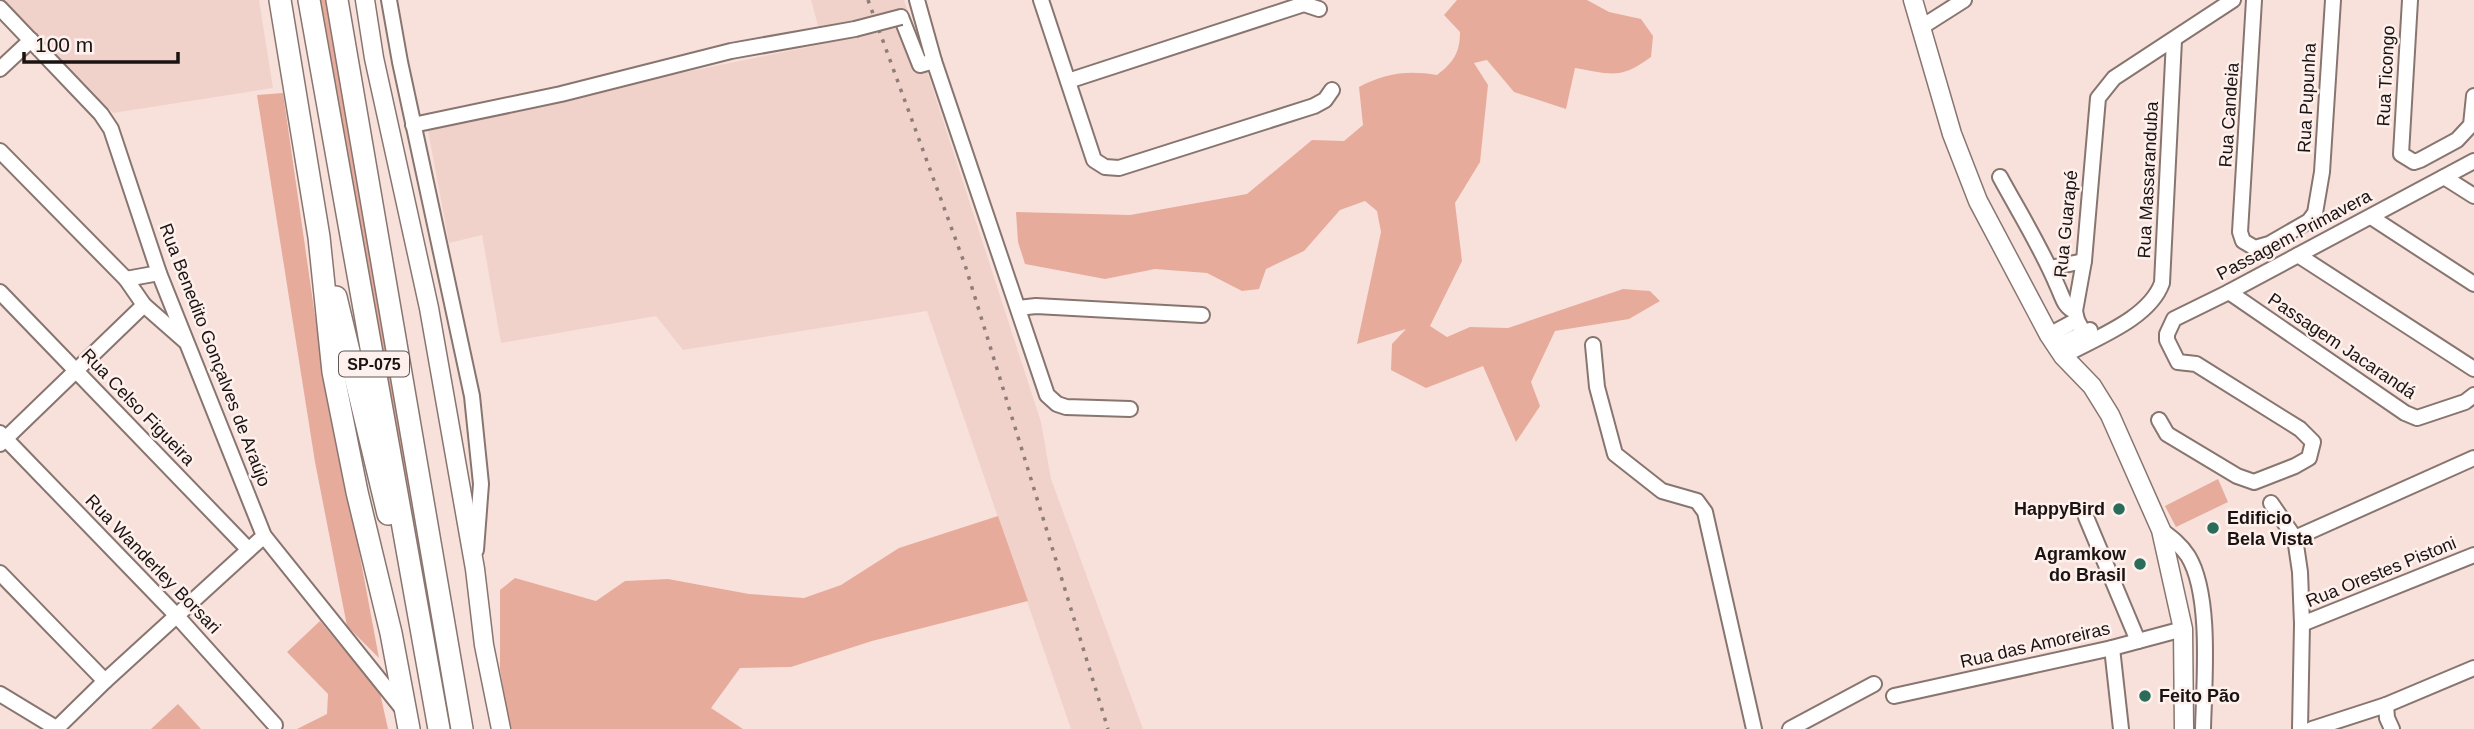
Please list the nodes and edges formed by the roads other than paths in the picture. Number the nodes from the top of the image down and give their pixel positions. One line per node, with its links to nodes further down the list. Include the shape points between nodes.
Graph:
1 (280, 0): 32 (highway)
2 (309, 0): 79 (highway, SP-075)
3 (337, 0): 85 (highway, SP-075)
4 (365, 0): 66 (main road, via 429,308)
5 (389, 0): 24 (street)
6 (917, 0): 19 (street)
7 (1041, 0): 21 (street)
8 (1913, 0): 16 (main road)
9 (1964, 0): 16 (street)
10 (2233, 0): 18 (street)
11 (2254, 0): 30 (street, Rua Candeia, via 2242,241 2255,248 2269,244 2309,221)
12 (2333, 0): 30 (street, Rua Pupunha)
13 (2410, 0): 23 (street, Rua Ticongo, via 2401,154 2414,162 2457,140 2471,125)
14 (0, 8): 17 (street, Rua Benedito Gonçalves de Araújo)
15 (1319, 9): 21 (street, via 1304,4)
16 (1920, 28): 47 (main road, via 1978,201)
17 (31, 40): 20 (street); 36 (street, Rua Benedito Gonçalves de Araújo, via 111,129)
18 (2174, 40): 34 (street, Rua Guarapé, via 2114,78 2095,107); 44 (street, Rua Massaranduba, via 2162,283 2140,313 2111,329)
19 (934, 61): 24 (street, bridge, via 920,65 901,17 731,51); 42 (street)
20 (0, 69)
21 (1068, 82): 22 (street, via 1094,160 1119,168 1314,106)
22 (1332, 90)
23 (2474, 96)
24 (413, 125): 66 (street, via 472,396 481,484)
25 (0, 151): 37 (street)
26 (2474, 162): 28 (street, Passagem Primavera)
27 (2000, 177): 35 (street)
28 (2444, 177): 29 (street); 31 (street, Passagem Primavera)
29 (2474, 196)
30 (2319, 199)
31 (2371, 216): 33 (street, Passagem Primavera); 38 (street)
32 (319, 237): 79 (highway); 81 (highway, via 335,384)
33 (2298, 255): 40 (street, Passagem Primavera); 48 (street)
34 (2084, 261): 35 (street); 44 (street, Rua Guarapé)
35 (2050, 268): 44 (street)
36 (159, 273): 37 (street); 45 (street, Rua Benedito Gonçalves de Araújo)
37 (126, 279): 41 (street)
38 (2474, 284)
39 (0, 292): 49 (street, Rua Celso Figueira)
40 (2229, 292): 51 (street, Passagem Jacarandá, via 2405,413 2417,418); 54 (street, Passagem Primavera, via 2174,319 2166,334 2171,352 2178,362 2196,364 2300,429 2313,442 2309,458 2254,482 2237,477 2167,434)
41 (144, 305): 45 (street); 49 (street)
42 (1018, 308): 43 (street); 52 (street, via 1046,395 1066,407)
43 (1202, 315)
44 (2081, 326): 47 (street); 47 (street)
45 (188, 344): 60 (street, Rua Benedito Gonçalves de Araújo)
46 (1593, 345): 88 (street, via 1597,387 1615,454 1662,491 1697,500 1705,512)
47 (2056, 346): 50 (main road)
48 (2474, 369)
49 (76, 370): 55 (street); 62 (street, Rua Celso Figueira)
50 (2092, 386): 53 (main road); 53 (main road, via 2114,394)
51 (2474, 395)
52 (1130, 409)
53 (2113, 420): 59 (main road)
54 (2159, 420)
55 (2, 438): 68 (street, Rua Wanderley Borsari)
56 (2474, 458): 61 (street)
57 (2271, 503): 61 (street)
58 (2086, 517): 71 (street)
59 (2161, 530): 64 (street); 65 (main road)
60 (264, 536): 62 (street); 81 (street, Rua Benedito Gonçalves de Araújo)
61 (2295, 538): 69 (street)
62 (248, 550): 68 (street)
63 (2474, 555): 69 (street, Rua Orestes Pistoni)
64 (2190, 559): 65 (street); 92 (street, via 2202,605)
65 (2170, 564): 70 (main road)
66 (475, 569): 72 (main road)
67 (0, 573): 75 (street)
68 (176, 615): 75 (street); 82 (street, Rua Wanderley Borsari)
69 (2302, 624): 93 (street)
70 (2183, 629): 71 (street, Rua das Amoreiras); 91 (main road)
71 (2138, 641): 73 (street, Rua das Amoreiras)
72 (484, 645): 86 (main road); 87 (main road)
73 (2112, 648): 78 (street, Rua das Amoreiras); 90 (street)
74 (2474, 668): 80 (street)
75 (105, 681): 83 (street)
76 (1874, 684): 89 (street)
77 (0, 694): 83 (street)
78 (1894, 696)
79 (434, 699): 84 (highway, SP-075)
80 (2386, 705): 94 (street); 95 (street)
81 (407, 721)
82 (275, 725)
83 (56, 729)
84 (439, 729)
85 (462, 729)
86 (488, 729)
87 (501, 729)
88 (1754, 729)
89 (1790, 729)
90 (2121, 729)
91 (2184, 729)
92 (2203, 729)
93 (2300, 729)
94 (2312, 729)
95 (2392, 729)

